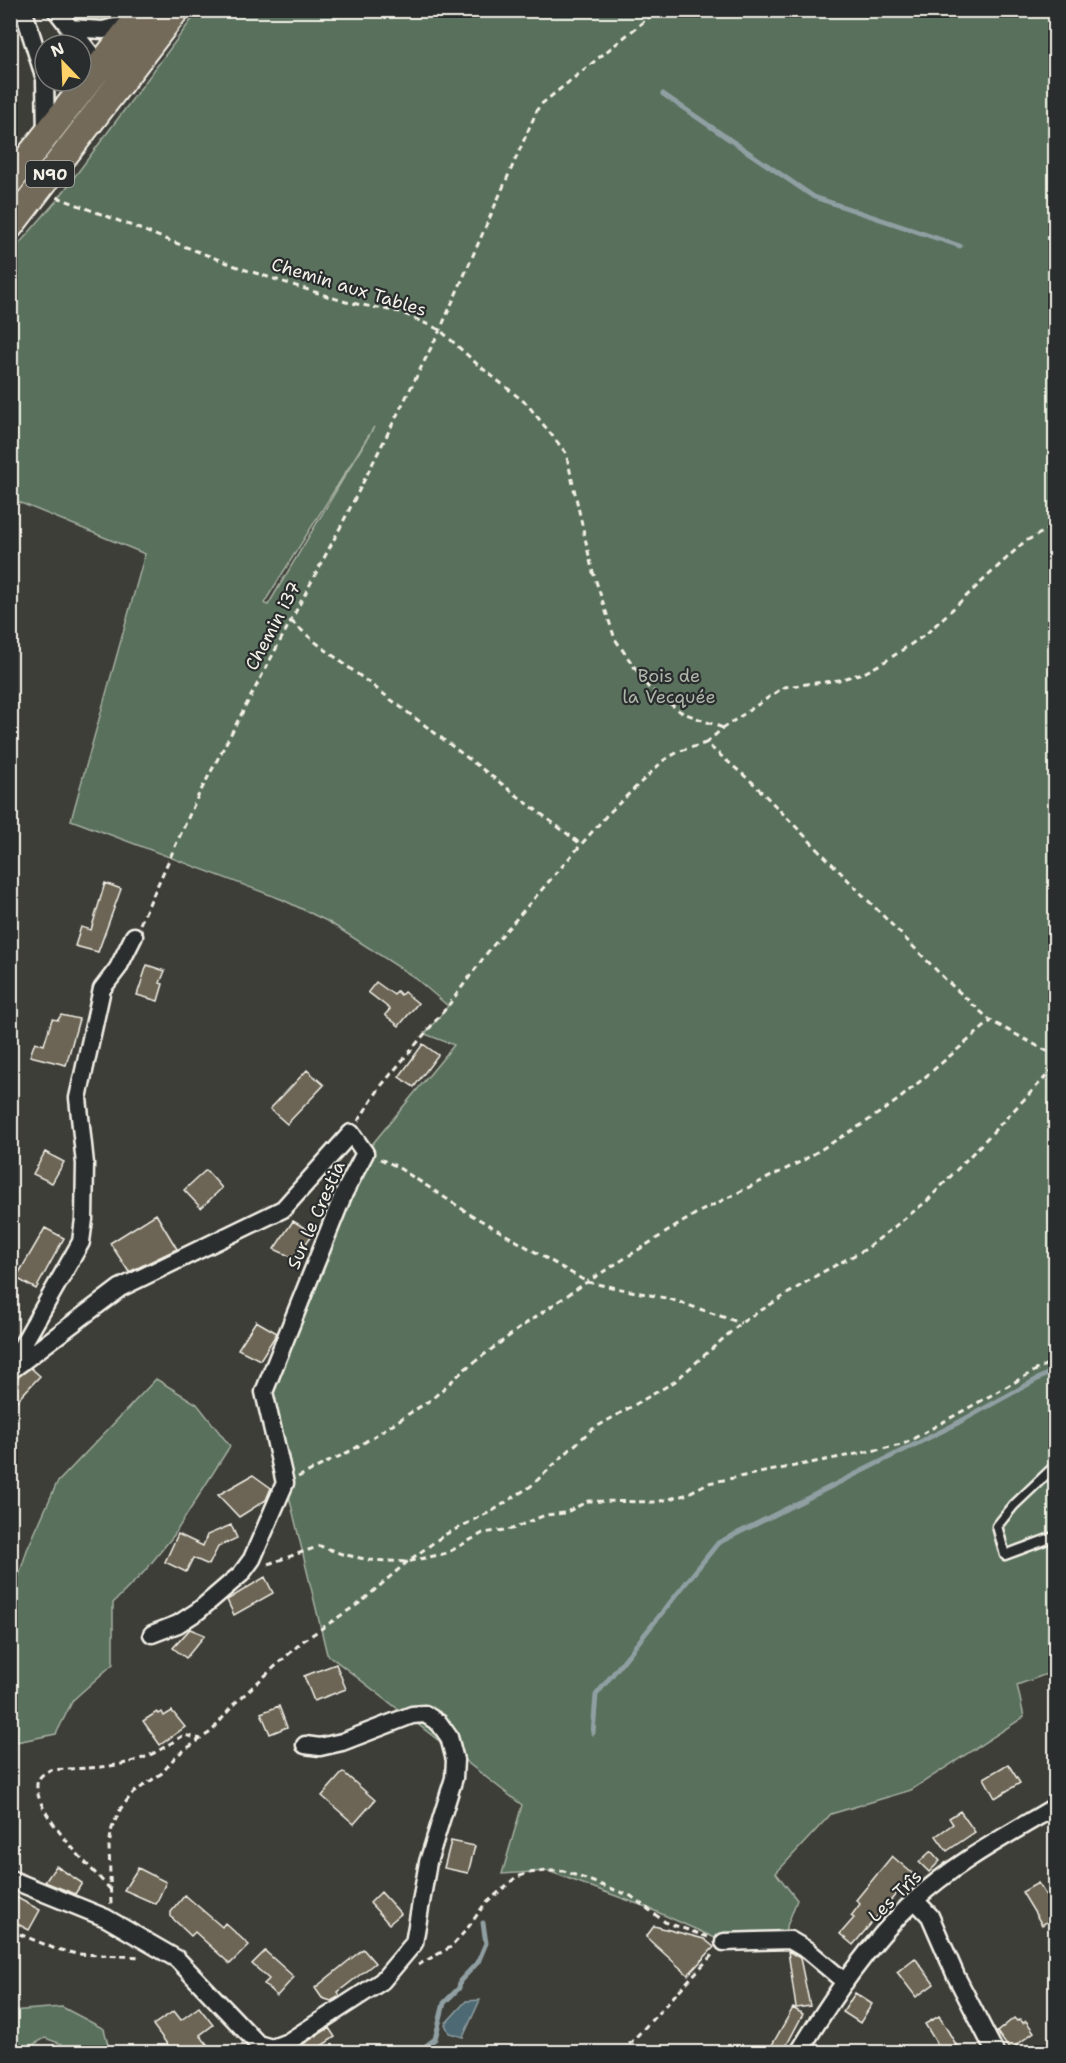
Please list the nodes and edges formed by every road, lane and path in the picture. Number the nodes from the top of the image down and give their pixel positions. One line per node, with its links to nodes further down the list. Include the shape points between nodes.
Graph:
1 (26, 10): 7 (street)
2 (56, 10): 6 (street)
3 (176, 10): 9 (main road, N90)
4 (658, 10): 18 (path, Chemin i37, via 539,106)
5 (140, 16): 6 (street, via 103,30); 8 (main road, N90)
6 (69, 28): 8 (street)
7 (33, 41)
8 (100, 66): 9 (street); 12 (main road, N90)
9 (121, 82): 13 (main road, N90)
10 (45, 93): 14 (street)
11 (56, 93): 12 (street)
12 (68, 107): 13 (street); 14 (main road, N90)
13 (89, 123): 16 (main road, N90)
14 (46, 136): 15 (main road, N90)
15 (10, 181)
16 (39, 188): 17 (main road, N90); 18 (path, Chemin aux Tables, via 61,200 243,269 337,299 400,312)
17 (10, 226)
18 (440, 330): 20 (path, Chemin i37); 21 (path, Chemin aux Tables, via 527,404 566,453 592,569 615,639 648,687 681,712)
19 (1056, 525): 21 (path, via 1024,542 925,634 884,662 839,680 784,687)
20 (291, 621): 23 (path); 24 (path, Chemin i37, via 197,798)
21 (723, 728): 22 (path)
22 (706, 743): 23 (path, via 664,760); 25 (path, via 753,783)
23 (582, 845): 28 (path, via 490,949 381,1086)
24 (134, 936): 33 (street, via 102,989 78,1098 85,1164 81,1242)
25 (991, 1021): 26 (path); 30 (path, via 866,1122 802,1161 697,1213)
26 (1056, 1056)
27 (1056, 1066): 31 (path, via 927,1201 866,1249)
28 (351, 1133): 29 (street, Sur le Crestia); 33 (street, Sur le Crestia, via 283,1209 120,1288)
29 (365, 1153): 30 (path, via 396,1166); 35 (street, Sur le Crestia, via 344,1193 264,1392)
30 (587, 1281): 31 (path, via 670,1299); 35 (path, via 465,1369 432,1399 354,1449)
31 (741, 1323): 38 (path, via 674,1382 591,1430 531,1486 444,1535)
32 (1056, 1359): 38 (path, via 902,1445 708,1483 685,1495 657,1502 588,1501 565,1513 545,1515 512,1530 483,1533 447,1553)
33 (10, 1369)
34 (1056, 1465): 36 (lane, via 997,1526 1005,1555)
35 (285, 1483): 37 (street)
36 (1056, 1536)
37 (252, 1559): 38 (path, via 263,1565 320,1546 369,1560); 39 (street, via 198,1611)
38 (407, 1562): 40 (path, via 361,1602 303,1641)
39 (152, 1634)
40 (201, 1739): 40 (path, via 184,1735 142,1758 114,1765 50,1770 38,1780 38,1794 55,1827 111,1890 109,1846 121,1808 133,1793)
41 (305, 1745): 48 (street, via 320,1747 342,1742 418,1714 439,1723 449,1737 455,1760 454,1778 428,1862 414,1943)
42 (1056, 1806): 44 (street, Les Trîs, via 950,1873)
43 (10, 1879): 48 (street, via 106,1918 177,1959 258,2044 272,2048 288,2042)
44 (915, 1900): 49 (street, Les Trîs); 52 (street, via 930,1917)
45 (10, 1930): 47 (path, via 77,1954)
46 (724, 1942): 48 (path, via 665,1922 631,1896 564,1871 548,1870 515,1878 484,1905 451,1947 402,1973); 49 (street, via 790,1940); 50 (path)
47 (141, 1957)
48 (391, 1972)
49 (844, 1982): 51 (street, Les Trîs)
50 (622, 2052)
51 (799, 2052)
52 (994, 2052)

